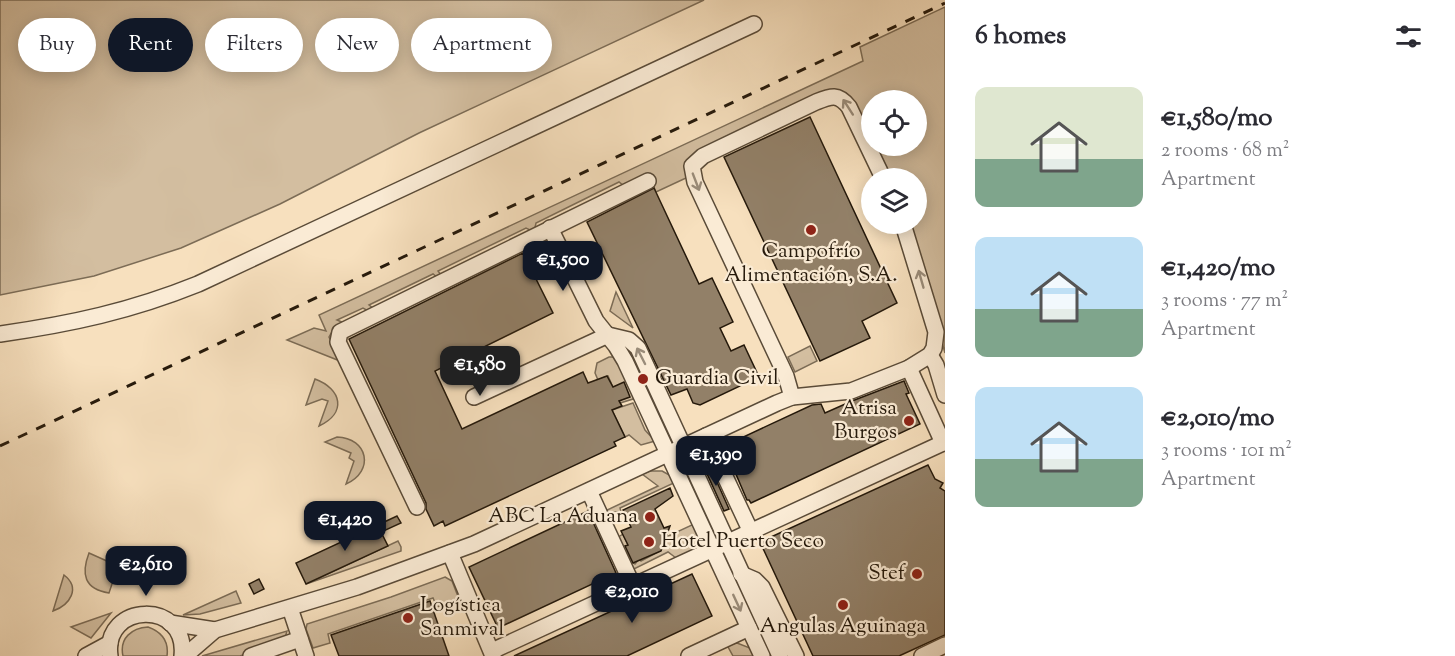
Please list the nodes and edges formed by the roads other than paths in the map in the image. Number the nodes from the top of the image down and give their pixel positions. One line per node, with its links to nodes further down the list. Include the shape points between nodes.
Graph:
1 (754, 24): 6 (street, via 198,284 110,314)
2 (878, 168): 12 (street, one-way to 12, via 849,107 836,97 816,102 703,156 692,166 695,182 786,376)
3 (648, 181): 4 (street)
4 (549, 228): 7 (street, via 596,321); 18 (street, via 340,332 338,342)
5 (906, 234): 8 (street, one-way to 5, via 936,332)
6 (0, 334)
7 (608, 335): 11 (street); 15 (street, one-way to 7, via 638,348 629,340); 16 (street, via 625,361)
8 (930, 356): 9 (street); 10 (street)
9 (909, 368): 12 (street, via 851,391); 14 (street)
10 (945, 395)
11 (474, 397)
12 (792, 397): 13 (street)
13 (706, 436): 15 (street); 19 (street)
14 (944, 443): 19 (street)
15 (684, 446): 16 (street); 20 (street)
16 (667, 453): 17 (street); 21 (street)
17 (589, 490): 22 (street); 24 (street)
18 (417, 507)
19 (751, 532): 20 (street)
20 (729, 542): 21 (street); 23 (street)
21 (712, 549): 24 (street); 27 (street, one-way to 27)
22 (450, 553): 25 (street); 32 (street)
23 (741, 574): 39 (street); 40 (street, via 762,588)
24 (633, 586): 32 (street)
25 (290, 608): 28 (street); 29 (street)
26 (170, 622): 28 (street); 31 (street, via 147,614 130,617 117,627); 34 (street, via 181,640)
27 (749, 628): 37 (street); 38 (street)
28 (215, 630): 34 (street)
29 (300, 639): 35 (street); 36 (street)
30 (945, 645): 41 (street)
31 (110, 649): 33 (street)
32 (492, 654)
33 (86, 656)
34 (184, 656)
35 (251, 656)
36 (306, 656)
37 (689, 656)
38 (762, 656)
39 (780, 656)
40 (796, 656)
41 (922, 656)

